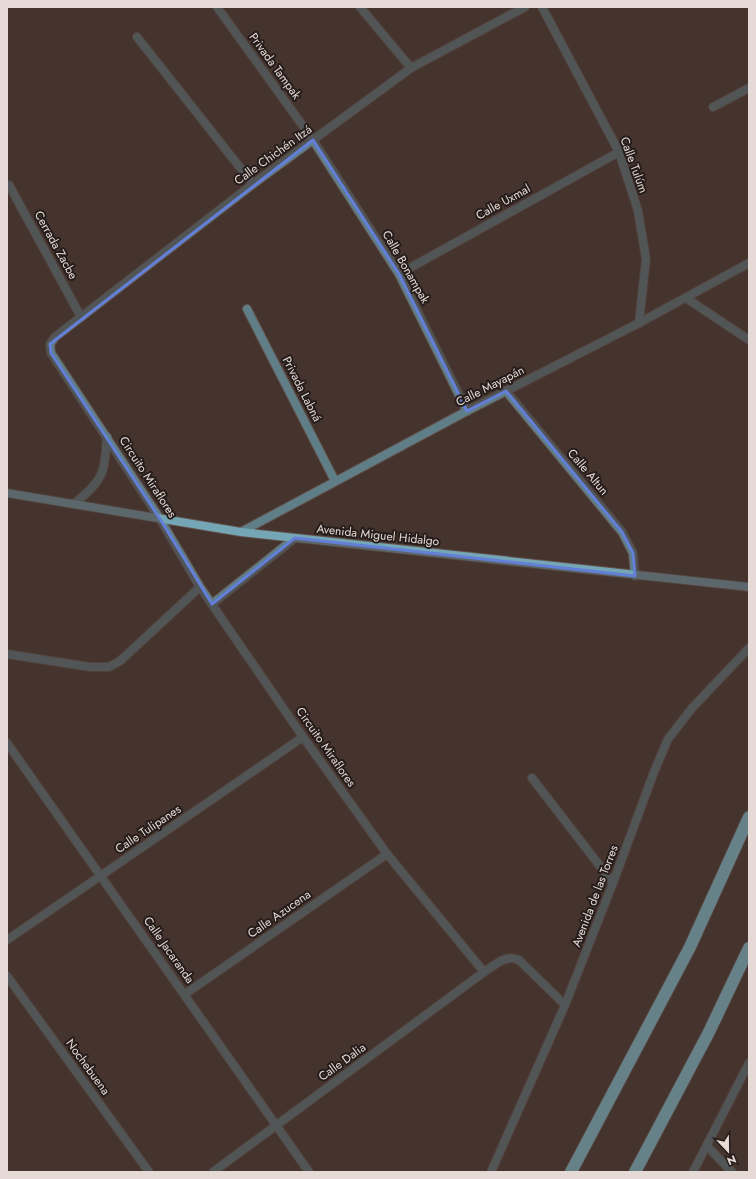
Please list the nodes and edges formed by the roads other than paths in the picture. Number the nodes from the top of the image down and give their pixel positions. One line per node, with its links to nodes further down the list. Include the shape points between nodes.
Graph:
1 (217, 7): 9 (street, Privada Tampak)
2 (360, 7): 6 (street)
3 (525, 7): 6 (street, Calle Chichén Itzá)
4 (542, 7): 10 (street, Calle Tulúm)
5 (137, 37): 11 (street)
6 (411, 68): 9 (street, Calle Chichén Itzá)
7 (749, 88): 8 (street)
8 (713, 107)
9 (313, 140): 11 (street, Calle Chichén Itzá); 14 (street, Calle Bonampak)
10 (619, 152): 14 (street, Calle Uxmal); 18 (street, Calle Tulúm, via 638,211 646,259)
11 (252, 184): 17 (street, Calle Chichén Itzá)
12 (9, 185): 17 (street, Cerrada Zacbe)
13 (749, 263): 15 (street, Calle Mayapán)
14 (399, 274): 22 (street, Calle Bonampak)
15 (686, 298): 18 (street, Calle Mayapán); 19 (street)
16 (246, 309): 24 (street, Privada Labná)
17 (82, 317): 20 (street, Calle Chichén Itzá, via 55,337)
18 (639, 323): 21 (street, Calle Mayapán)
19 (749, 340)
20 (50, 344): 23 (street, Circuito Miraflores, via 51,353)
21 (506, 391): 22 (street, Calle Mayapán); 30 (street, Calle Altun, via 622,532 633,554)
22 (467, 411): 24 (street, Calle Mayapán)
23 (107, 437): 26 (street, Circuito Miraflores, via 101,476 94,487); 27 (street, Circuito Miraflores)
24 (335, 481): 28 (street, Calle Mayapán)
25 (7, 493): 26 (main road, Avenida Miguel Hidalgo)
26 (74, 504): 27 (main road, Avenida Miguel Hidalgo)
27 (160, 519): 28 (main road, Avenida Miguel Hidalgo); 31 (street, Circuito Miraflores)
28 (241, 532): 29 (main road, Avenida Miguel Hidalgo)
29 (295, 538): 30 (main road, Avenida Miguel Hidalgo); 33 (street)
30 (635, 576): 32 (main road, Avenida Miguel Hidalgo)
31 (200, 586): 33 (street, Circuito Miraflores); 35 (street, via 120,661 108,667 90,667)
32 (749, 587)
33 (212, 604): 36 (street, Circuito Miraflores)
34 (749, 648): 42 (street, Avenida de las Torres, via 693,707 668,739)
35 (7, 654)
36 (303, 737): 40 (street, Circuito Miraflores); 41 (street, Calle Tulipanes)
37 (7, 742): 41 (street, Calle Jacaranda)
38 (532, 778): 42 (street)
39 (749, 817): 56 (highway, via 690,947)
40 (388, 854): 45 (street, Circuito Miraflores); 47 (street, Calle Azucena)
41 (102, 876): 43 (street, Calle Tulipanes); 47 (street, Calle Jacaranda)
42 (613, 883): 48 (street, Avenida de las Torres)
43 (7, 940)
44 (749, 948): 57 (highway, via 709,1032)
45 (484, 972): 48 (street, via 504,959 512,957 519,960); 50 (street, Calle Dalia)
46 (7, 976): 52 (street, Nochebuena)
47 (185, 994): 50 (street, Calle Jacaranda)
48 (565, 1005): 55 (street, Avenida de las Torres)
49 (749, 1063): 51 (street)
50 (276, 1126): 53 (street, Calle Dalia); 54 (street, Calle Jacaranda)
51 (707, 1146): 58 (street); 59 (street)
52 (150, 1172)
53 (213, 1172)
54 (309, 1172)
55 (491, 1172)
56 (571, 1172)
57 (635, 1172)
58 (693, 1172)
59 (732, 1172)

